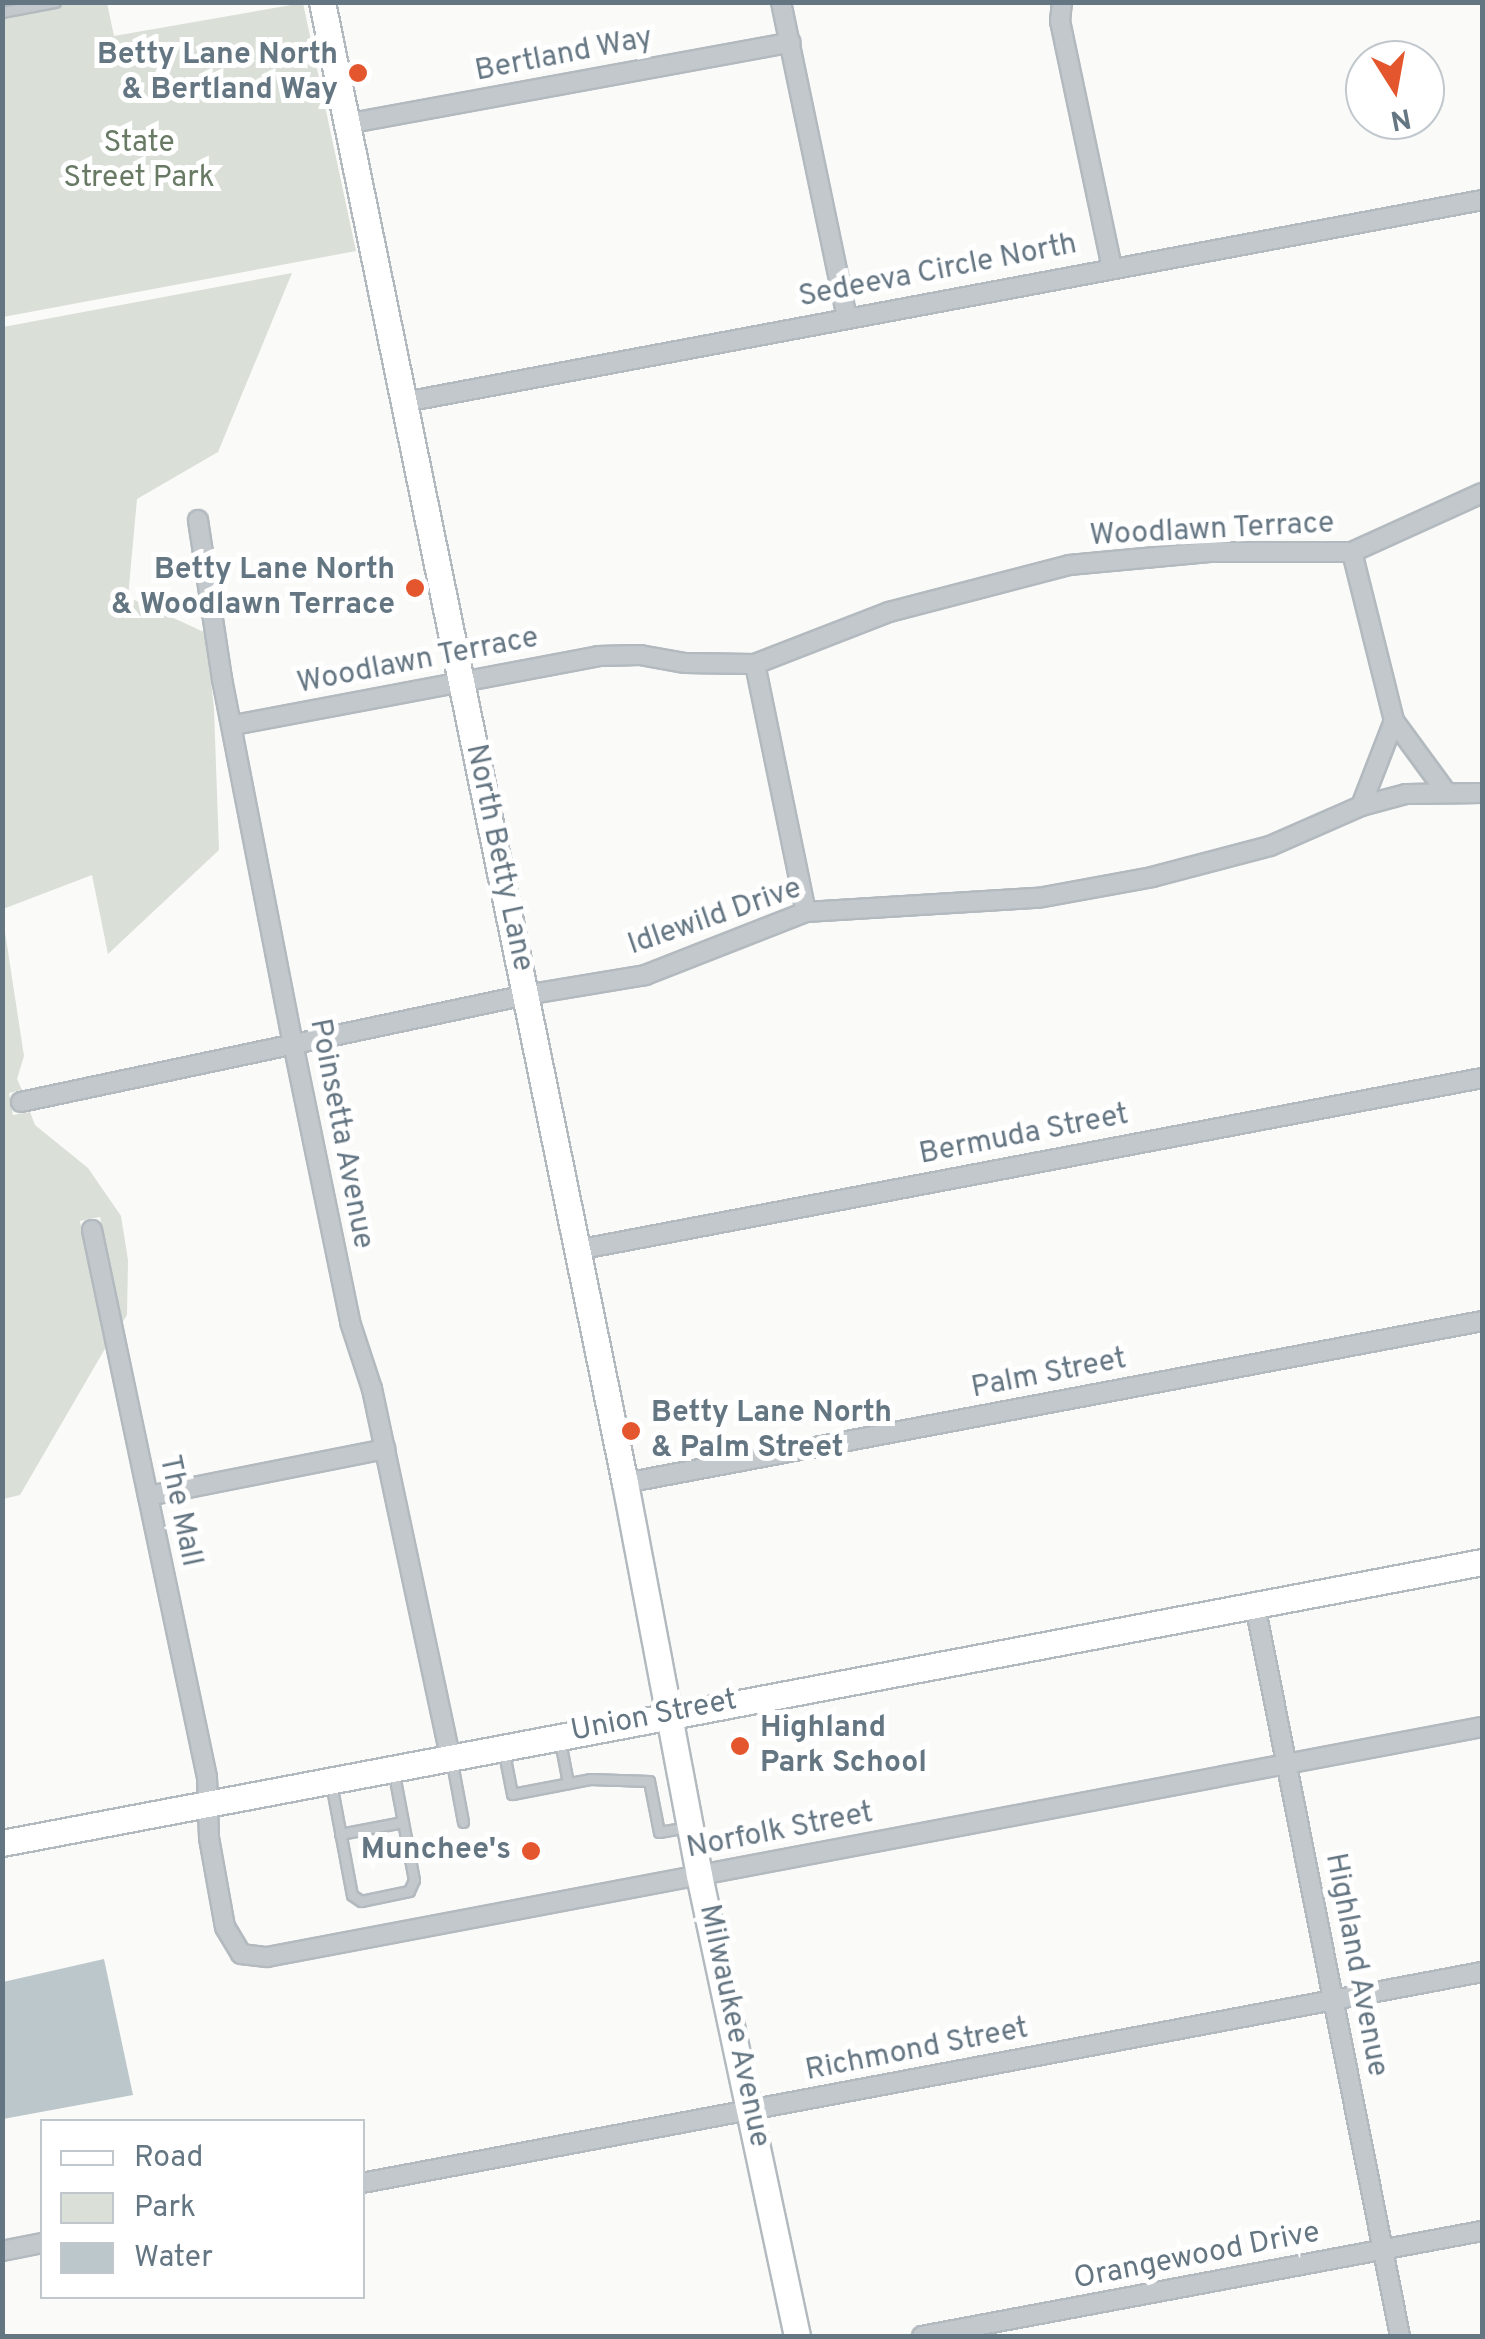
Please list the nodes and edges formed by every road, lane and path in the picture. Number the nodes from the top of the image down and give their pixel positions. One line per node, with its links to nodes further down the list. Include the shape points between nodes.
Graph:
1 (56, 2): 5 (lane)
2 (322, 2): 7 (street, North Betty Lane)
3 (780, 2): 6 (street)
4 (1062, 2): 9 (street, via 1060,21)
5 (2, 12)
6 (791, 42): 7 (street, Bertland Way); 10 (street)
7 (346, 124): 11 (street, North Betty Lane)
8 (1482, 200): 9 (street, Sedeeva Circle North)
9 (1112, 266): 10 (street, Sedeeva Circle North)
10 (847, 317): 11 (street, Sedeeva Circle North)
11 (404, 402): 16 (street, North Betty Lane)
12 (1482, 493): 14 (street, Woodlawn Terrace)
13 (198, 520): 18 (street, Poinsetta Avenue)
14 (1352, 552): 15 (street, Woodlawn Terrace, via 1209,552 1069,565 889,612); 17 (street)
15 (755, 664): 16 (street, Woodlawn Terrace, via 598,656); 22 (street)
16 (462, 682): 18 (street, Woodlawn Terrace); 23 (street, North Betty Lane)
17 (1394, 720): 19 (street); 21 (street)
18 (234, 725): 24 (street, Poinsetta Avenue)
19 (1446, 792): 20 (street, Idlewild Drive); 21 (street, Idlewild Drive)
20 (1482, 793)
21 (1361, 806): 22 (street, Idlewild Drive, via 1270,846 1152,878 1022,900)
22 (806, 912): 23 (street, Idlewild Drive, via 646,975)
23 (526, 995): 24 (street, Idlewild Drive); 28 (street, North Betty Lane)
24 (294, 1048): 26 (street, Idlewild Drive); 30 (street, Poinsetta Avenue, via 350,1322)
25 (1482, 1078): 28 (street, Bermuda Street)
26 (21, 1102)
27 (92, 1230): 32 (street, The Mall)
28 (577, 1250): 31 (street, North Betty Lane)
29 (1482, 1320): 31 (street, Palm Street)
30 (385, 1449): 32 (street); 39 (street, Poinsetta Avenue)
31 (625, 1483): 35 (street, North Betty Lane)
32 (148, 1496): 45 (street, The Mall)
33 (1482, 1562): 34 (street, Union Street)
34 (1255, 1605): 35 (street, Union Street); 40 (street, Highland Avenue)
35 (670, 1714): 37 (street, Union Street); 42 (street, Milwaukee Avenue)
36 (1482, 1727): 40 (street, Norfolk Street)
37 (558, 1735): 38 (street, Union Street); 44 (lane)
38 (502, 1746): 39 (street, Union Street); 44 (lane, via 512,1794)
39 (450, 1755): 41 (street, Union Street); 47 (lane)
40 (1286, 1763): 50 (street, Norfolk Street); 52 (street, Highland Avenue)
41 (393, 1766): 43 (street, Union Street); 46 (lane)
42 (664, 1778): 44 (lane); 50 (street, Milwaukee Avenue, via 690,1826)
43 (330, 1780): 45 (street, Union Street); 48 (lane)
44 (568, 1783)
45 (207, 1804): 49 (street, Union Street); 50 (street, Norfolk Street, via 225,1928 241,1954 267,1957)
46 (403, 1822): 48 (lane); 48 (lane, via 413,1886 360,1901 352,1895)
47 (463, 1822)
48 (340, 1834)
49 (2, 1843)
50 (700, 1875): 53 (street, Milwaukee Avenue)
51 (1482, 1972): 52 (street, Richmond Street)
52 (1334, 1999): 53 (street, Richmond Street); 57 (street, Highland Avenue)
53 (752, 2110): 54 (street, Richmond Street); 59 (street, Milwaukee Avenue)
54 (365, 2182)
55 (1482, 2232): 57 (street, Orangewood Drive)
56 (40, 2243): 58 (street)
57 (1383, 2250): 60 (street, Orangewood Drive); 61 (street, Highland Avenue)
58 (2, 2251)
59 (797, 2336)
60 (922, 2336)
61 (1400, 2336)

